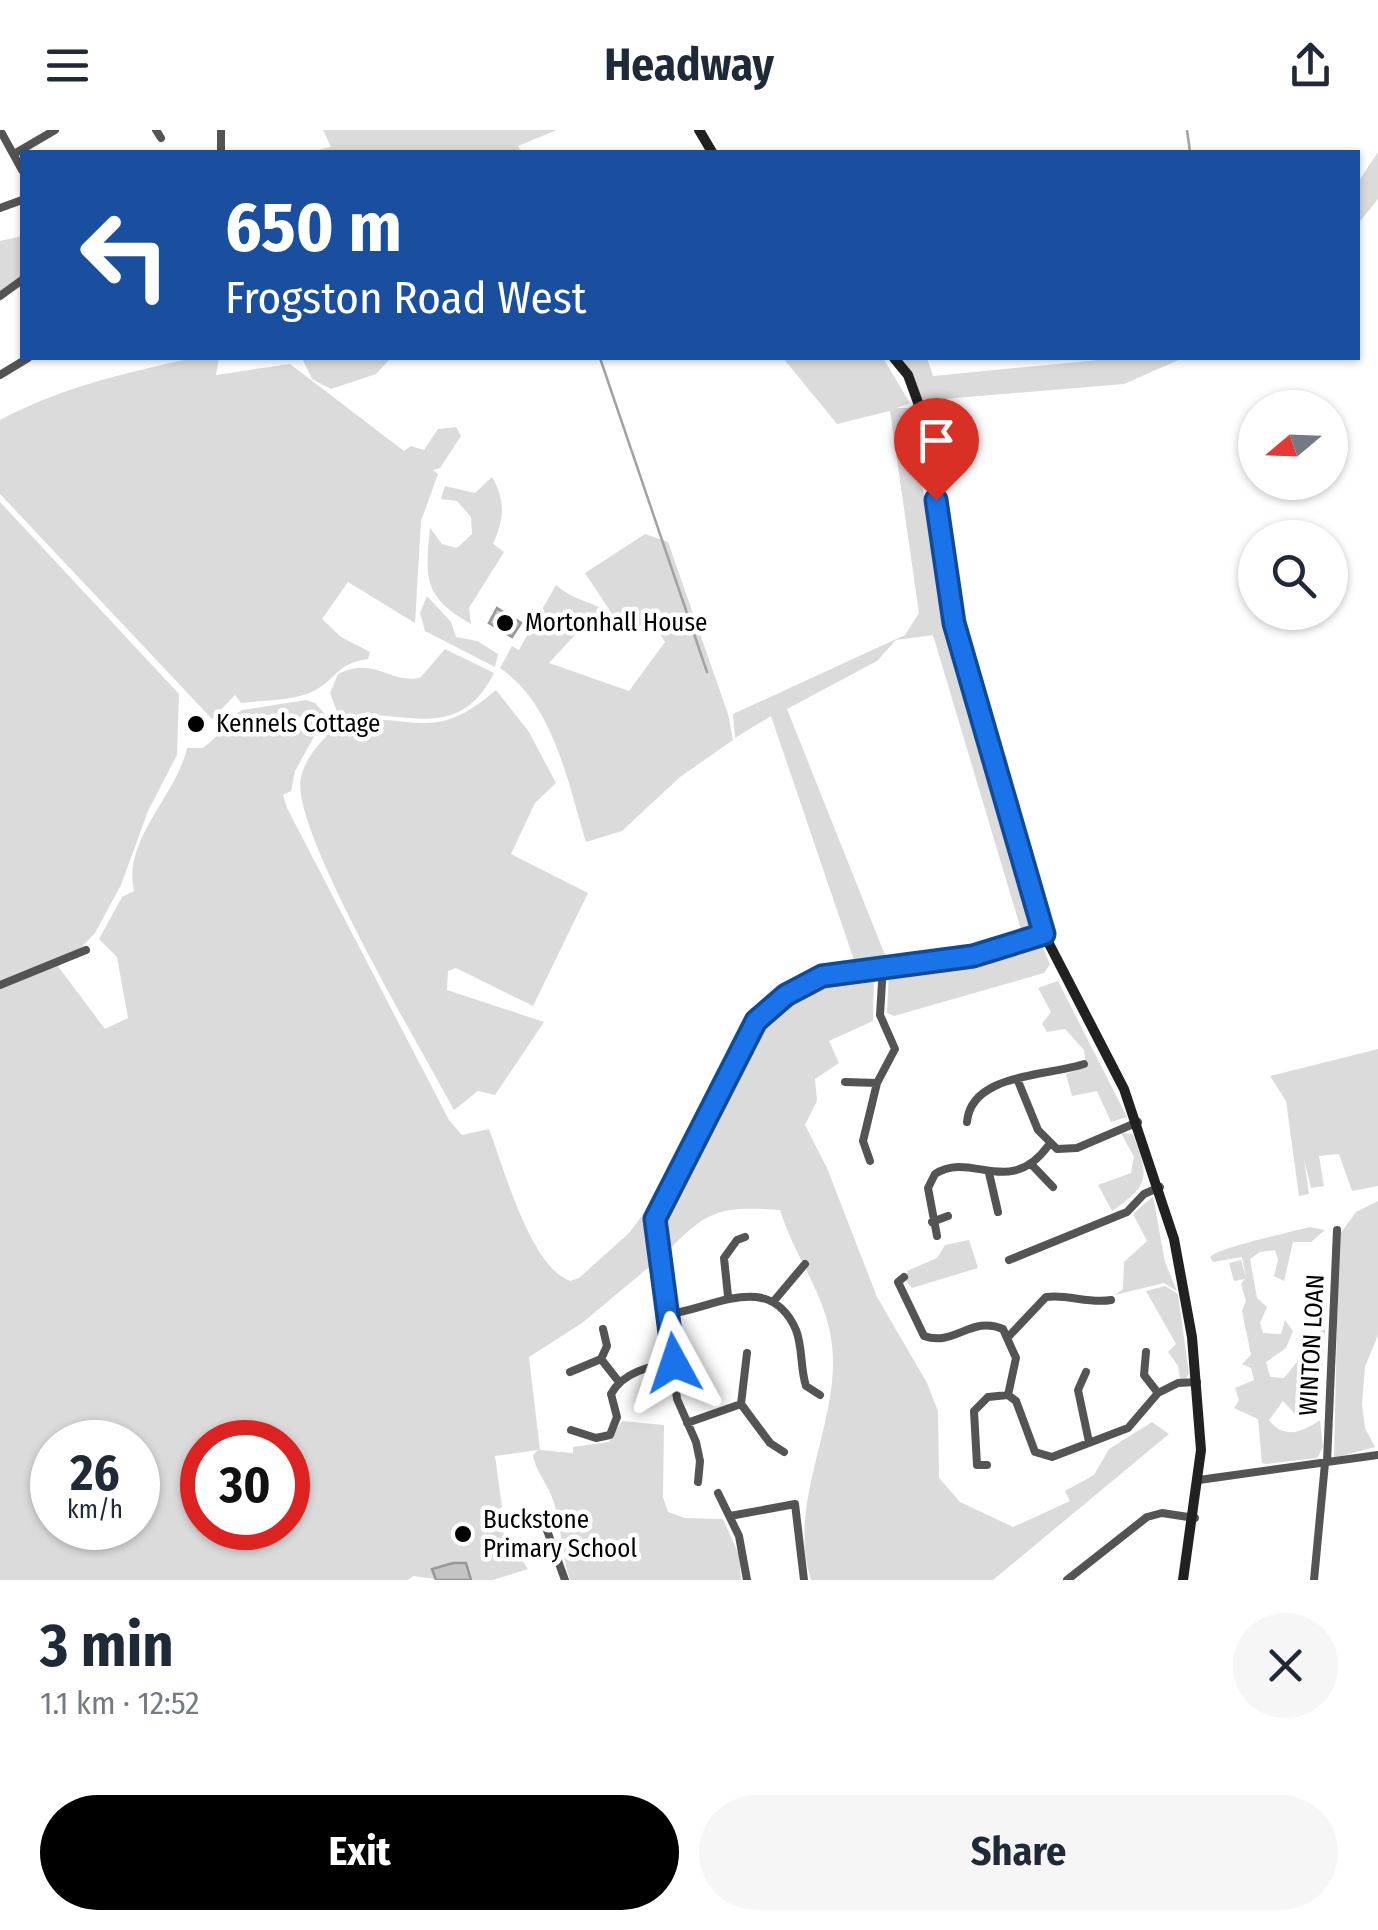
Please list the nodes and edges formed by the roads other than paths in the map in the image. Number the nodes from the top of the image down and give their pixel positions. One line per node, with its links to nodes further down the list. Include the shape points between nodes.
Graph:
1 (0, 130): 5 (street)
2 (55, 130): 4 (street)
3 (20, 150): 5 (street)
4 (21, 150)
5 (14, 154): 6 (street)
6 (20, 166)
7 (25, 360): 9 (street)
8 (895, 360): 10 (main road, via 919,400 930,442 954,623)
9 (0, 375)
10 (1044, 934): 12 (street, via 973,956); 21 (main road)
11 (86, 950): 13 (street)
12 (883, 966): 15 (street, via 880,1012 895,1049); 40 (street, via 809,982 756,1021 655,1219)
13 (0, 985)
14 (1072, 1054): 17 (street, via 1080,1066)
15 (885, 1070): 16 (street); 19 (street)
16 (896, 1077)
17 (1018, 1081): 20 (street, via 984,1092 963,1110); 22 (street)
18 (846, 1082): 19 (street)
19 (877, 1083): 23 (street, via 859,1141)
20 (967, 1122)
21 (1138, 1122): 22 (street, via 1070,1150); 27 (main road)
22 (1048, 1146): 24 (street)
23 (870, 1161)
24 (1031, 1164): 25 (street); 26 (street, via 1040,1183)
25 (989, 1174): 28 (street); 30 (street, via 952,1167 935,1174 928,1188)
26 (1053, 1187)
27 (1160, 1187): 34 (street, via 1127,1212); 50 (main road)
28 (998, 1207)
29 (948, 1216): 30 (street)
30 (932, 1222): 32 (street)
31 (1337, 1230): 60 (street, WINTON LOAN)
32 (937, 1236)
33 (745, 1237): 37 (street, via 724,1258)
34 (1009, 1260)
35 (806, 1264): 39 (street)
36 (904, 1277): 42 (street, via 898,1282 924,1336 944,1340 983,1324)
37 (728, 1296): 39 (street); 40 (street)
38 (1111, 1300): 42 (street, via 1046,1298)
39 (773, 1302): 52 (street, via 796,1329 806,1386)
40 (670, 1314): 46 (street)
41 (603, 1329): 45 (street, via 607,1346)
42 (1009, 1336): 53 (street, via 1016,1358)
43 (1146, 1352): 51 (street, via 1144,1375)
44 (747, 1354): 54 (street)
45 (601, 1360): 47 (street); 49 (street)
46 (674, 1363): 49 (street); 55 (street)
47 (570, 1372)
48 (1086, 1372): 57 (street, via 1078,1390)
49 (619, 1382): 56 (street, via 611,1394 616,1417 610,1435)
50 (1198, 1382): 51 (street); 62 (main road)
51 (1158, 1393): 57 (street, via 1128,1428)
52 (820, 1395)
53 (1008, 1395): 57 (street, via 1042,1457); 61 (street, via 988,1396 974,1411 977,1465)
54 (741, 1404): 55 (street); 58 (street)
55 (687, 1423): 63 (street, via 700,1462)
56 (571, 1430)
57 (1089, 1442)
58 (784, 1452)
59 (1378, 1455): 60 (street)
60 (1326, 1462): 62 (street); 73 (street, WINTON LOAN)
61 (987, 1465)
62 (1199, 1480): 66 (main road)
63 (698, 1482)
64 (718, 1493): 65 (street)
65 (730, 1516): 69 (street); 70 (street, via 795,1504)
66 (1195, 1518): 71 (street, via 1147,1517); 72 (main road)
67 (544, 1520): 68 (street)
68 (565, 1580)
69 (747, 1580)
70 (804, 1580)
71 (1068, 1580)
72 (1182, 1580)
73 (1314, 1580)

